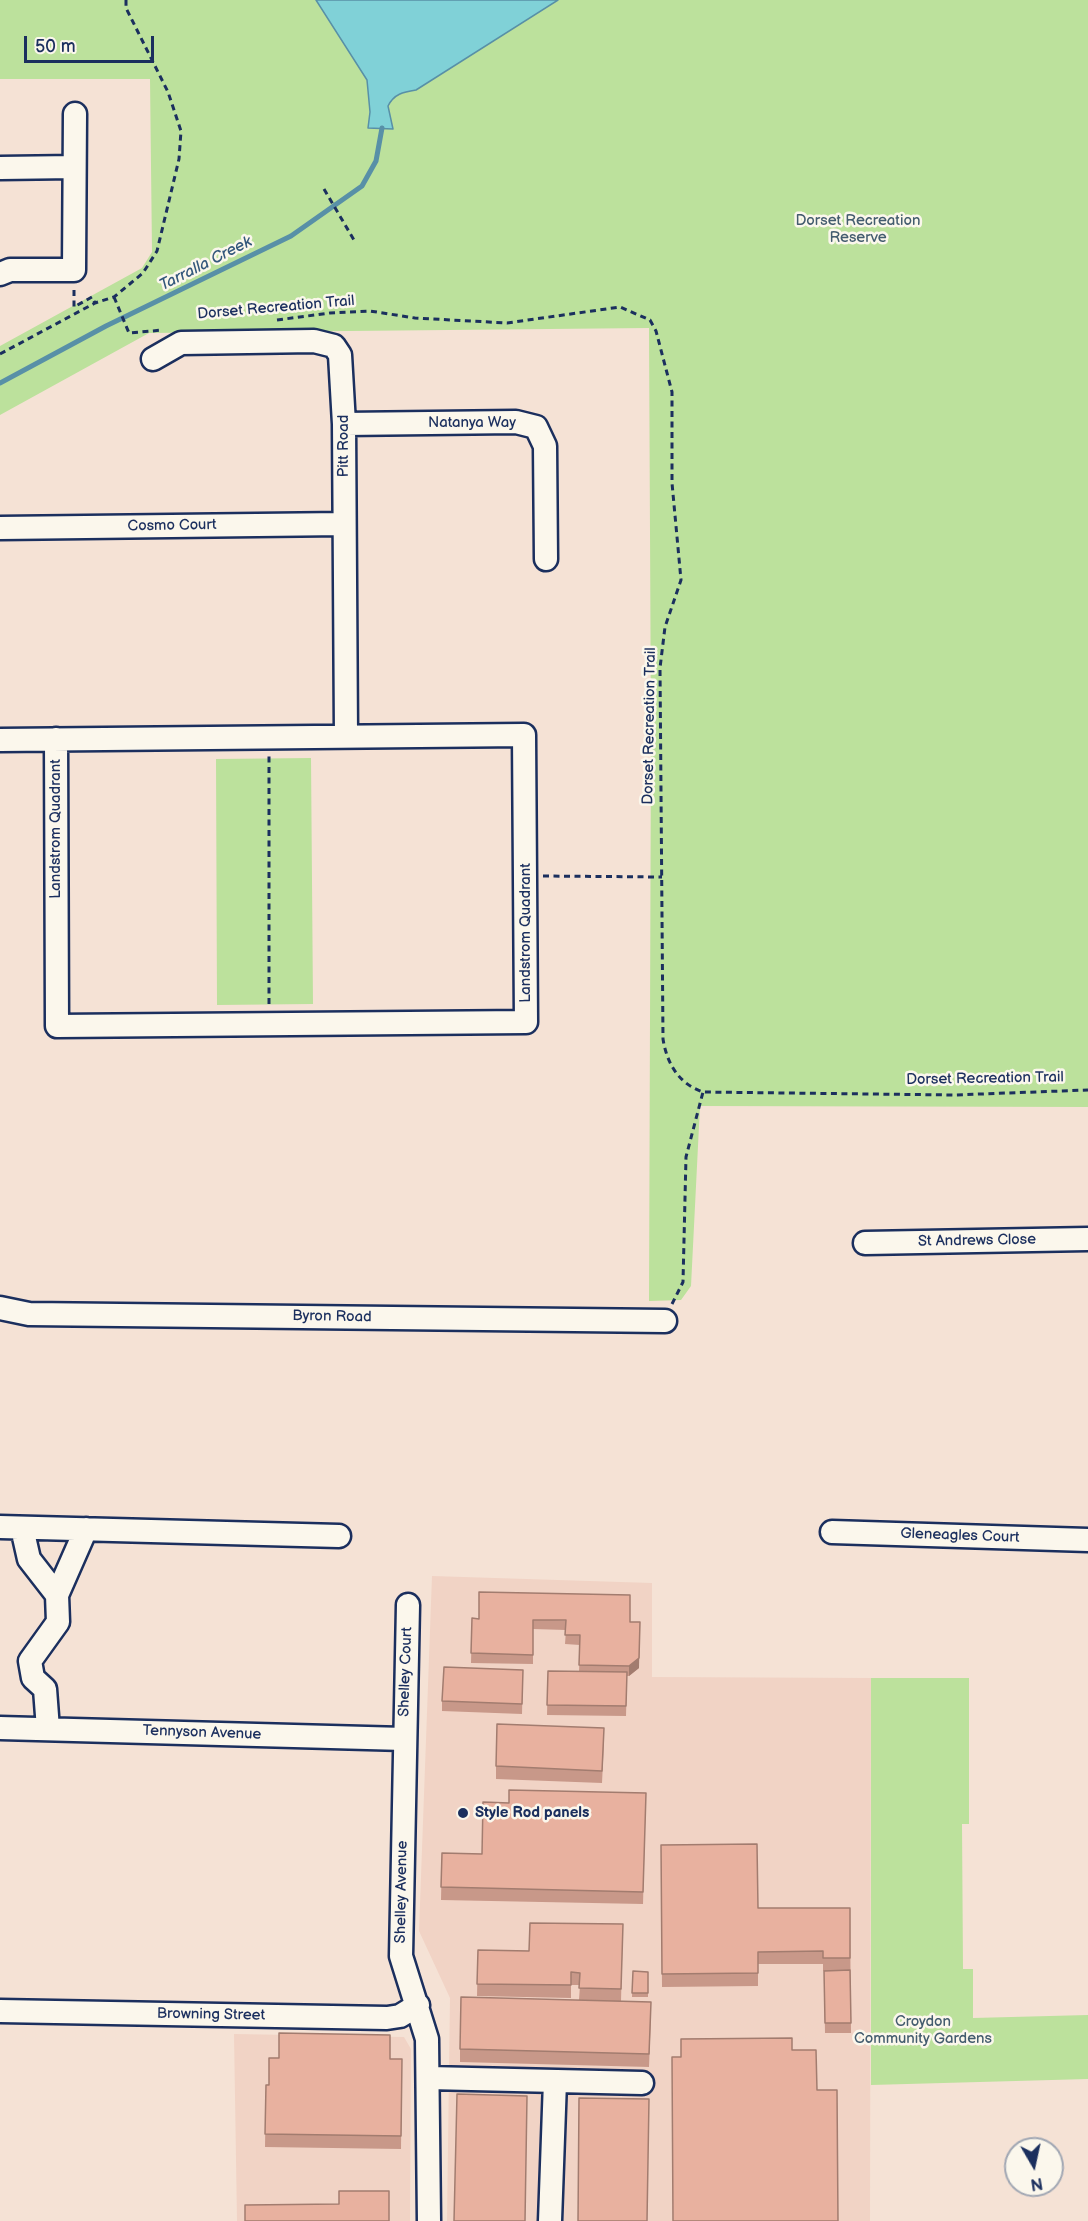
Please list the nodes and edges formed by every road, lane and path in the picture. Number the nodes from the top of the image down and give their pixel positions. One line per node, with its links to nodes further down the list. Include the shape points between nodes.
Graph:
1 (126, 0): 9 (path, via 126,8 168,92 181,131 179,159 157,251 144,273)
2 (75, 114): 3 (street)
3 (74, 167): 4 (street); 7 (street)
4 (0, 168)
5 (324, 189): 6 (path)
6 (354, 240)
7 (74, 270): 8 (street, via 10,270); 10 (path, via 74,306 92,297)
8 (0, 274)
9 (114, 297): 10 (path); 12 (path, via 129,333)
10 (95, 303): 13 (path)
11 (268, 321): 24 (path, Dorset Recreation Trail, via 370,311 415,318 507,323 620,307 650,320 672,392 672,483 681,580 665,627 660,668)
12 (164, 330)
13 (0, 354)
14 (153, 359): 15 (street, Pitt Road, via 181,343 325,342 334,346 343,363)
15 (344, 424): 16 (street, Pitt Road); 18 (street, Natanya Way, via 516,423 536,427 545,446)
16 (343, 524): 17 (street, Cosmo Court); 19 (street, Pitt Road)
17 (0, 528)
18 (546, 559)
19 (346, 735): 21 (street, Landstrom Quadrant); 23 (street, Landstrom Quadrant, via 524,735)
20 (0, 740): 21 (street, Landstrom Quadrant)
21 (56, 740): 23 (street, Landstrom Quadrant, via 57,1026 526,1022)
22 (270, 754): 25 (path)
23 (526, 876): 24 (path)
24 (662, 877): 27 (path, Dorset Recreation Trail, via 666,1058 688,1087)
25 (269, 1006)
26 (1088, 1090): 27 (path, Dorset Recreation Trail, via 954,1095)
27 (704, 1092): 31 (path, via 686,1157 683,1282)
28 (1088, 1239): 29 (street, St Andrews Close)
29 (865, 1243)
30 (0, 1308): 31 (street, Byron Road, via 29,1314)
31 (666, 1321)
32 (11, 1528): 33 (street); 37 (street)
33 (86, 1529): 35 (street); 37 (street)
34 (832, 1532): 36 (street, Gleneagles Court)
35 (339, 1536)
36 (1088, 1540)
37 (57, 1595): 40 (street, via 58,1622 30,1661 33,1678 45,1689)
38 (408, 1605): 41 (street, Shelley Court)
39 (0, 1728): 40 (street, Tennyson Avenue)
40 (48, 1729): 41 (street, Tennyson Avenue)
41 (404, 1739): 42 (street, Shelley Avenue, via 401,1956)
42 (418, 2006): 43 (street, Browning Street, via 387,2018); 44 (street, Shelley Avenue, via 427,2039)
43 (0, 2011)
44 (429, 2078): 45 (street); 47 (street, Shelley Avenue)
45 (555, 2081): 46 (street); 48 (street)
46 (642, 2083)
47 (429, 2221)
48 (550, 2221)

